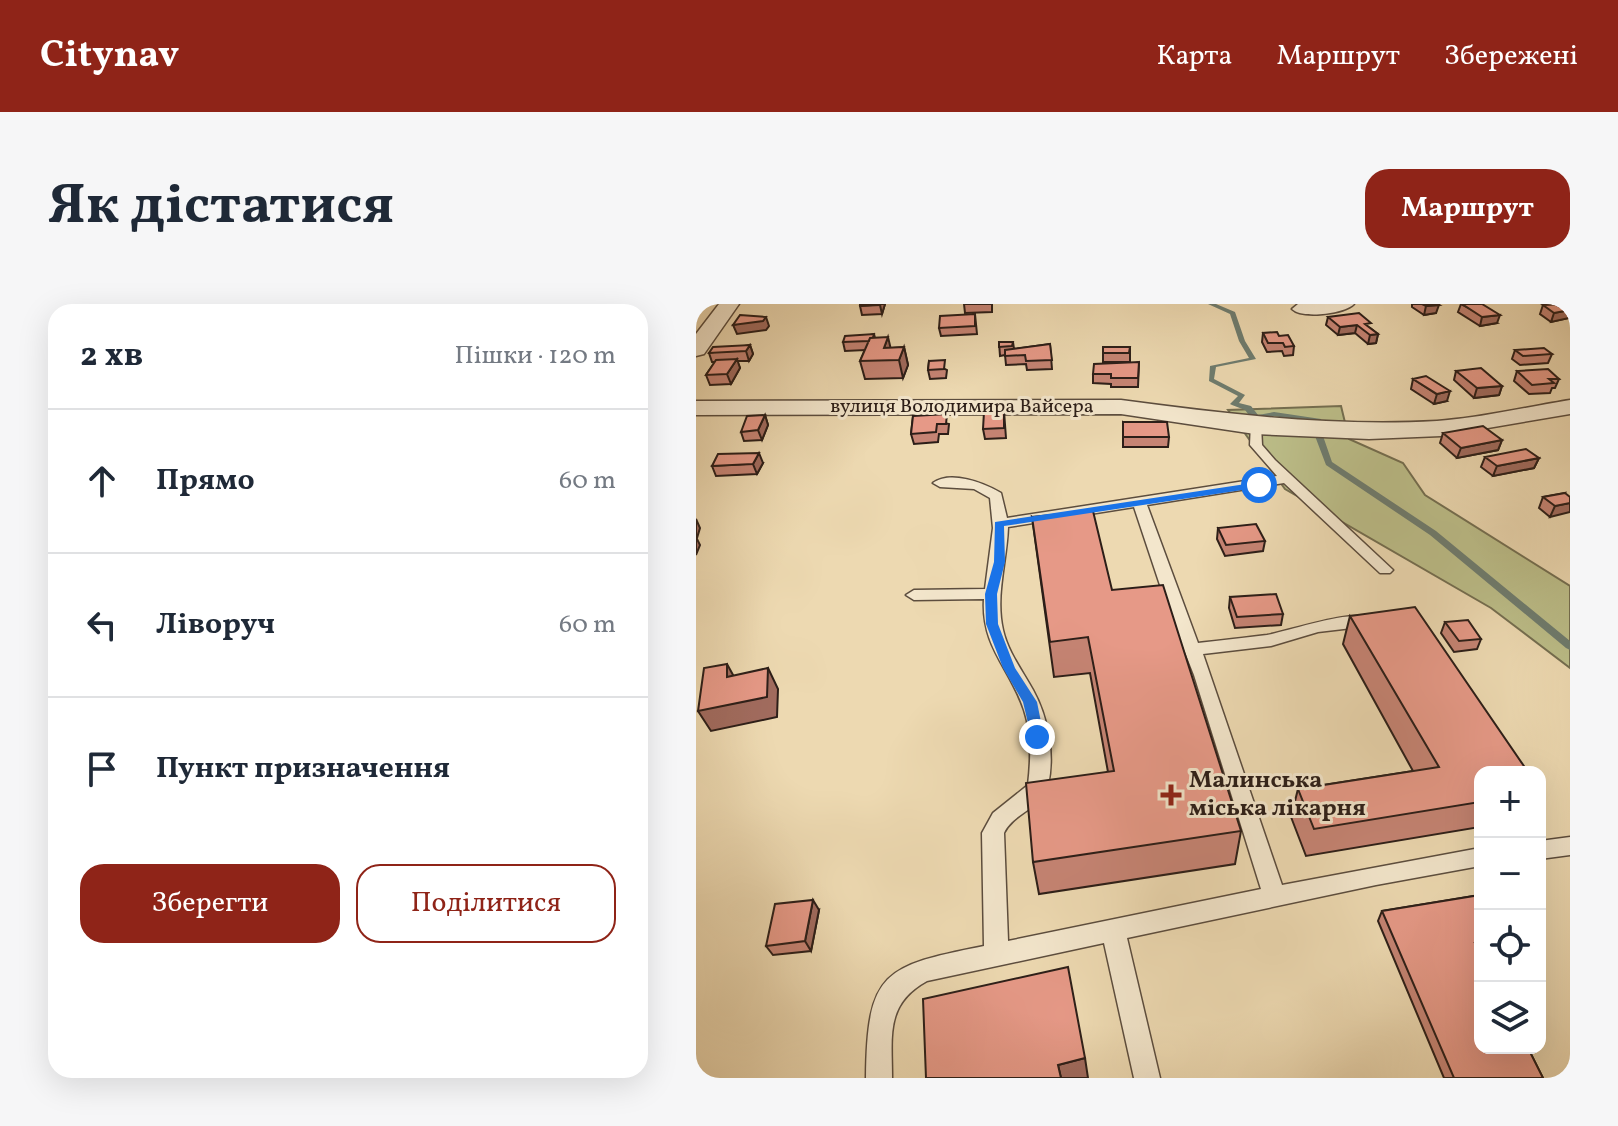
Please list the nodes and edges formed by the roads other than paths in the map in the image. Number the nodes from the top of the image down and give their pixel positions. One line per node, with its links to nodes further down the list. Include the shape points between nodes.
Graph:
1 (729, 304): 4 (street)
2 (1344, 304): 3 (street)
3 (1302, 309)
4 (696, 349)
5 (1570, 407): 7 (street, вулиця Володимира Вайсера, via 1441,428)
6 (696, 408): 7 (street, вулиця Володимира Вайсера, via 1111,407)
7 (1255, 426): 8 (lane, via 1256,445)
8 (1286, 479): 10 (lane); 12 (lane)
9 (940, 483): 11 (lane, via 977,485 992,492)
10 (1140, 504): 11 (lane); 16 (lane)
11 (998, 524): 13 (lane, via 999,562)
12 (1385, 570)
13 (991, 594): 14 (lane); 22 (lane, via 995,635 1035,717 1039,779 1035,793 995,826)
14 (914, 595)
15 (1369, 621): 16 (lane)
16 (1193, 649): 20 (lane)
17 (1570, 846): 18 (lane)
18 (1546, 849)
19 (1474, 858): 20 (lane)
20 (1274, 896): 21 (lane)
21 (1113, 929): 22 (lane); 24 (lane)
22 (996, 953): 23 (lane, via 923,970 895,986 882,1012)
23 (879, 1078)
24 (1147, 1078)

